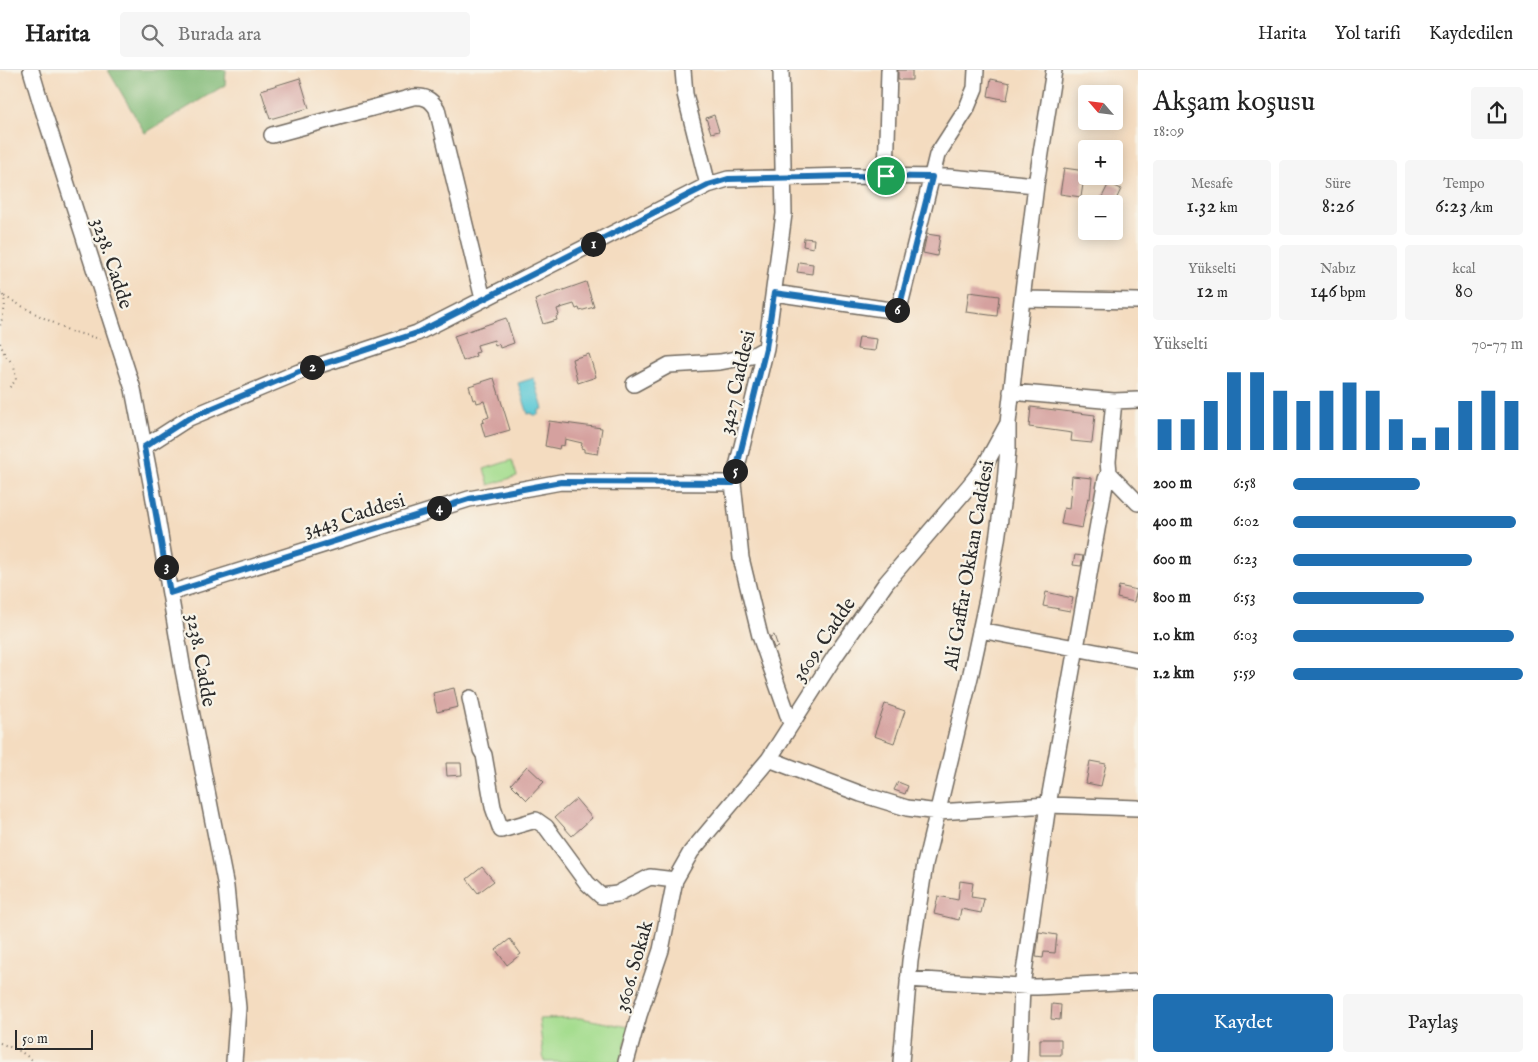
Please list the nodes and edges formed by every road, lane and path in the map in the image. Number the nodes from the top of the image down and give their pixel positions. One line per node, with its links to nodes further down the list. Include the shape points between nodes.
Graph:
1 (31, 70): 21 (street, 3238. Cadde)
2 (683, 70): 11 (street, via 685,94)
3 (781, 70): 9 (street, 3427 Caddesi)
4 (889, 70): 8 (street)
5 (976, 70): 10 (street, via 975,88 966,110 937,155)
6 (1054, 70): 12 (street, Ali Gaffar Okkan Caddesi)
7 (272, 135): 17 (street, via 413,96 431,100 437,109)
8 (886, 176): 9 (street); 10 (street)
9 (784, 177): 11 (street, via 728,179); 14 (street, 3427 Caddesi, via 784,214)
10 (932, 177): 12 (street); 14 (street, via 897,310)
11 (708, 185): 17 (street)
12 (1036, 186): 16 (street, Ali Gaffar Okkan Caddesi)
13 (0, 293): 15 (path)
14 (774, 293): 22 (street, 3427 Caddesi)
15 (4, 296): 19 (path, via 5,309); 21 (path, via 70,330)
16 (1022, 299): 18 (street); 25 (street, Ali Gaffar Okkan Caddesi)
17 (483, 300): 29 (street, via 417,333 299,372 189,418)
18 (1138, 301)
19 (0, 326)
20 (0, 343): 24 (path, via 14,365 16,380)
21 (118, 345): 29 (street, 3238. Cadde, via 133,389)
22 (766, 348): 23 (street, via 752,356 720,362 668,365); 31 (street, 3427 Caddesi)
23 (634, 384)
24 (9, 388)
25 (1011, 392): 27 (street); 28 (street, Ali Gaffar Okkan Caddesi)
26 (1138, 400): 27 (street)
27 (1114, 401): 30 (street)
28 (1008, 423): 34 (street, Ali Gaffar Okkan Caddesi, via 1005,483); 38 (street, 3609. Cadde, via 984,467 886,583)
29 (144, 447): 33 (street, 3238. Cadde)
30 (1109, 473): 32 (street); 35 (street)
31 (733, 483): 33 (street, 3443 Caddesi, via 561,482 469,499); 38 (street, 3427 Caddesi, via 741,558 760,636)
32 (1138, 503)
33 (170, 593): 49 (street, 3238. Cadde, via 226,887 238,1008)
34 (980, 630): 35 (street); 42 (street, Ali Gaffar Okkan Caddesi)
35 (1076, 649): 36 (street); 40 (street)
36 (1138, 660)
37 (470, 698): 43 (street, via 493,807 501,830 536,820 546,827 587,883 602,896 617,894 650,877)
38 (791, 724): 39 (street, 3609. Cadde)
39 (768, 760): 42 (street, via 861,794 907,808); 43 (street, 3609. Cadde, via 691,852)
40 (1048, 805): 41 (street); 42 (street); 46 (street)
41 (1138, 808)
42 (938, 812): 44 (street, Ali Gaffar Okkan Caddesi, via 925,864)
43 (675, 880): 50 (street, 3606. Sokak, via 661,950)
44 (908, 979): 46 (street); 51 (street, Ali Gaffar Okkan Caddesi)
45 (1138, 982): 46 (street)
46 (1022, 986): 52 (street)
47 (0, 1042): 48 (path)
48 (35, 1062)
49 (234, 1062)
50 (626, 1062)
51 (901, 1062)
52 (1019, 1062)

